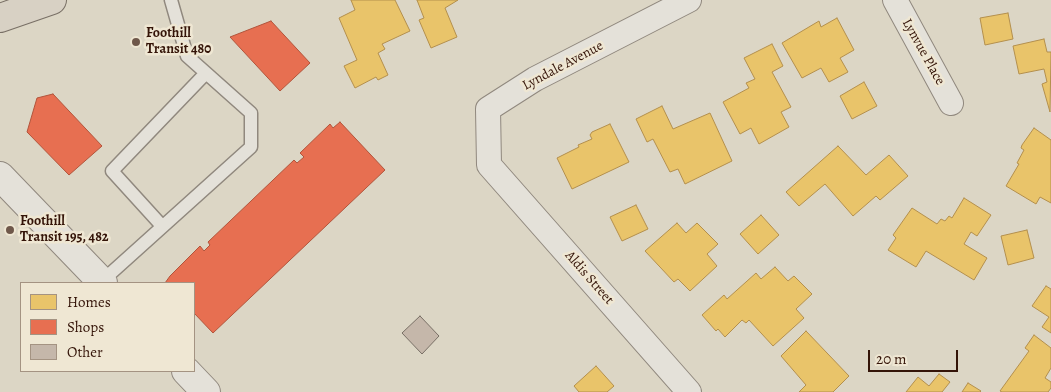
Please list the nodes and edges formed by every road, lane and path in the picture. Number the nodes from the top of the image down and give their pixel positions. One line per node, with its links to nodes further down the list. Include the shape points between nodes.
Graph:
1 (52, 0): 5 (main road)
2 (171, 0): 6 (lane, via 188,56)
3 (689, 0): 8 (street, Lyndale Avenue, via 535,80 488,109)
4 (895, 0): 7 (street, Lynvue Place)
5 (0, 18)
6 (206, 73): 10 (lane, via 112,171); 10 (lane, via 251,113 251,146)
7 (952, 103)
8 (489, 165): 14 (street, Aldis Street)
9 (0, 176): 11 (street)
10 (162, 226): 11 (lane)
11 (102, 282)
12 (187, 372): 13 (street)
13 (206, 392)
14 (689, 392)

